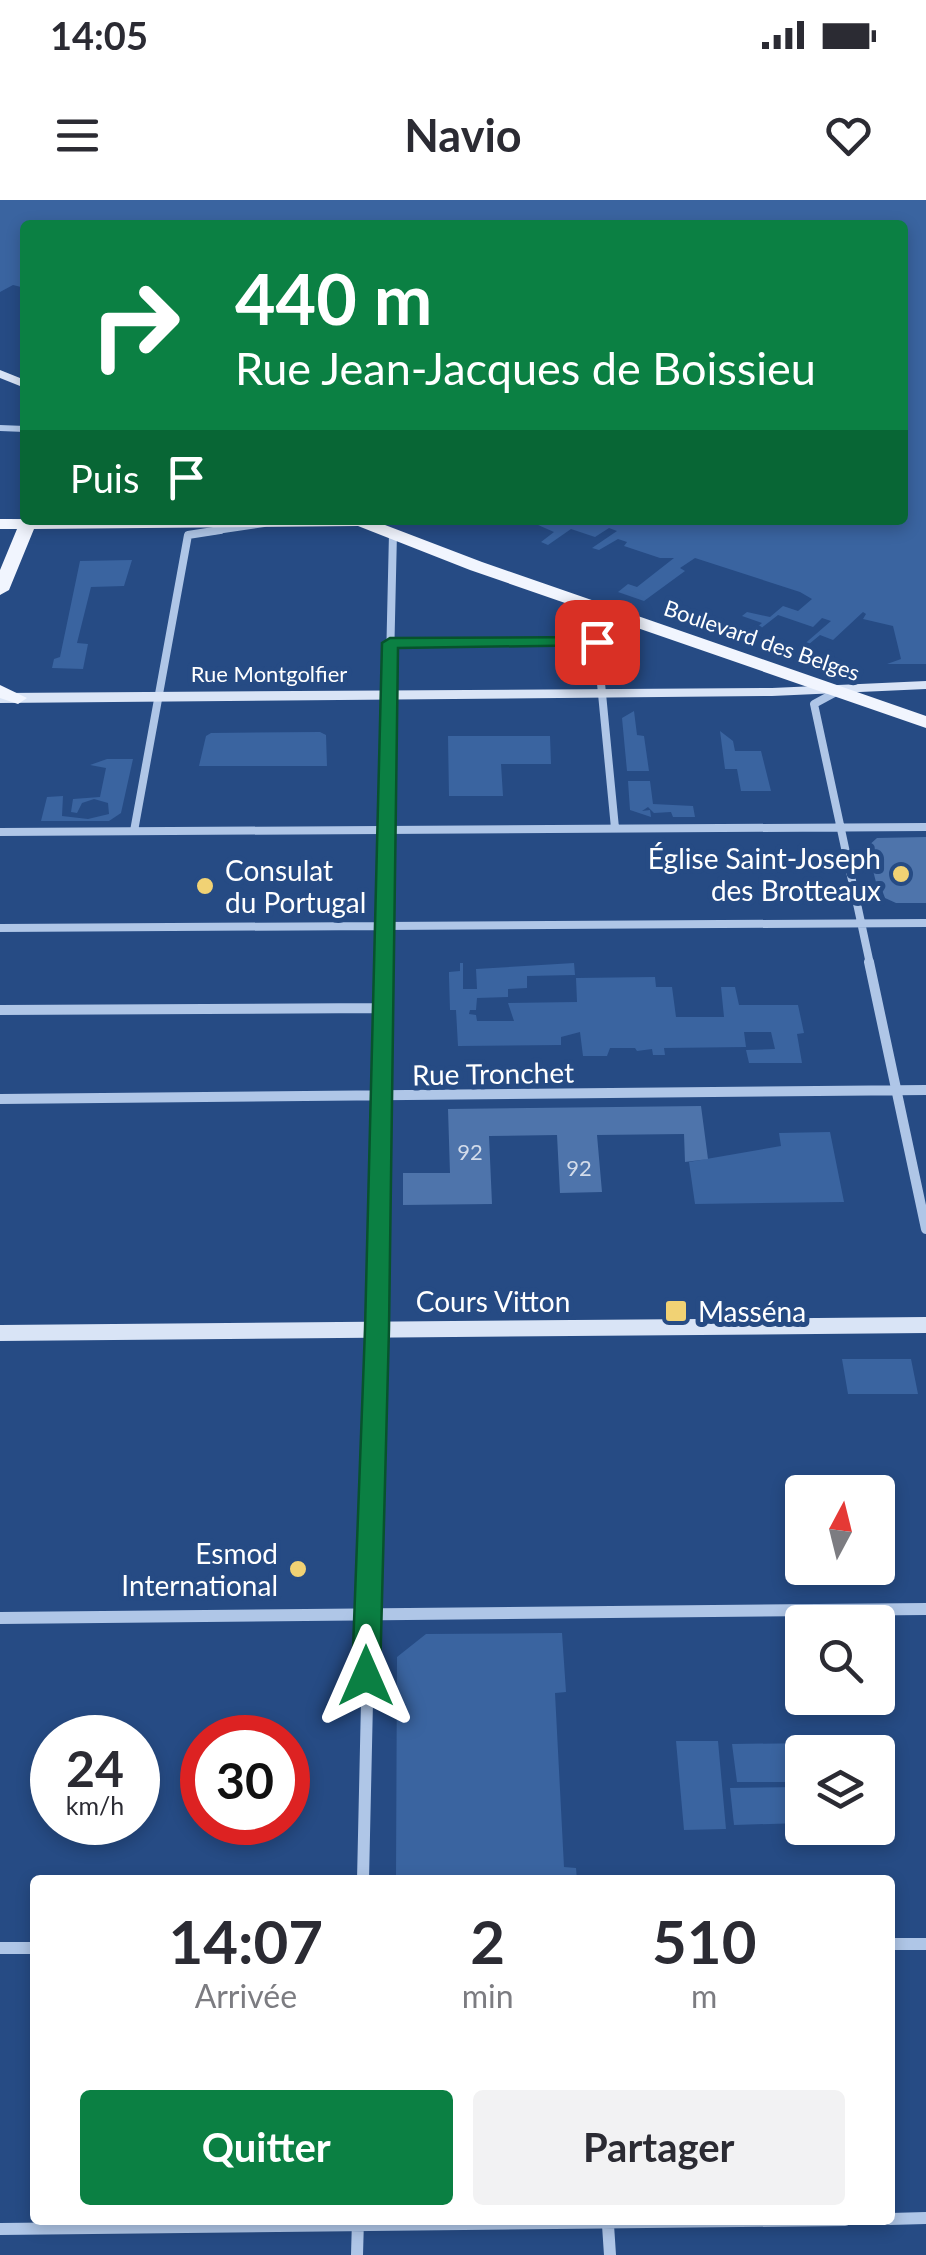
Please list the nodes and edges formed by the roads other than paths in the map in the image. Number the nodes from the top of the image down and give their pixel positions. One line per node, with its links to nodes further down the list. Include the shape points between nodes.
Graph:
1 (24, 525): 6 (main road, via 19,555)
2 (254, 525): 16 (street, via 188,535)
3 (372, 525): 4 (main road, Boulevard des Belges)
4 (393, 533): 8 (main road, Boulevard des Belges); 10 (street)
5 (0, 552): 6 (main road)
6 (6, 572): 7 (main road)
7 (0, 590)
8 (602, 608): 9 (street); 12 (main road, Boulevard des Belges)
9 (597, 642): 10 (street); 13 (street)
10 (390, 643): 15 (street)
11 (926, 685): 12 (main road, Rue Montgolfier)
12 (838, 691): 13 (main road, Rue Montgolfier); 17 (main road, Boulevard des Belges); 20 (street, via 814,704)
13 (602, 694): 15 (main road, Rue Montgolfier); 19 (street)
14 (6, 695): 16 (main road, Rue Montgolfier)
15 (388, 695): 16 (main road, Rue Montgolfier); 21 (street)
16 (158, 696): 22 (street)
17 (926, 722)
18 (926, 827): 20 (street)
19 (615, 828): 20 (street); 21 (street)
20 (838, 828): 24 (street)
21 (385, 830): 22 (street); 26 (street)
22 (134, 831): 23 (street)
23 (0, 832)
24 (863, 923): 25 (street); 26 (street); 30 (street)
25 (926, 923)
26 (384, 926): 27 (street); 28 (street)
27 (0, 928)
28 (382, 1008): 29 (street); 32 (street)
29 (0, 1010)
30 (898, 1090): 31 (street, Rue Tronchet); 32 (street, Rue Tronchet); 34 (street)
31 (926, 1090)
32 (379, 1097): 33 (street, Rue Tronchet); 36 (street)
33 (0, 1099)
34 (926, 1229)
35 (926, 1325): 36 (main road, Cours Vitton)
36 (377, 1329): 37 (main road, Cours Vitton); 39 (street)
37 (0, 1333)
38 (926, 1609): 39 (street)
39 (366, 1615): 40 (street); 41 (street)
40 (0, 1618)
41 (363, 1875)
42 (895, 1944): 43 (street)
43 (926, 1944)
44 (0, 1948): 45 (street)
45 (30, 1948)
46 (926, 2218): 47 (street)
47 (895, 2219)
48 (205, 2225): 51 (street)
49 (358, 2225): 52 (street)
50 (608, 2225): 53 (street)
51 (0, 2229)
52 (357, 2255)
53 (610, 2255)

